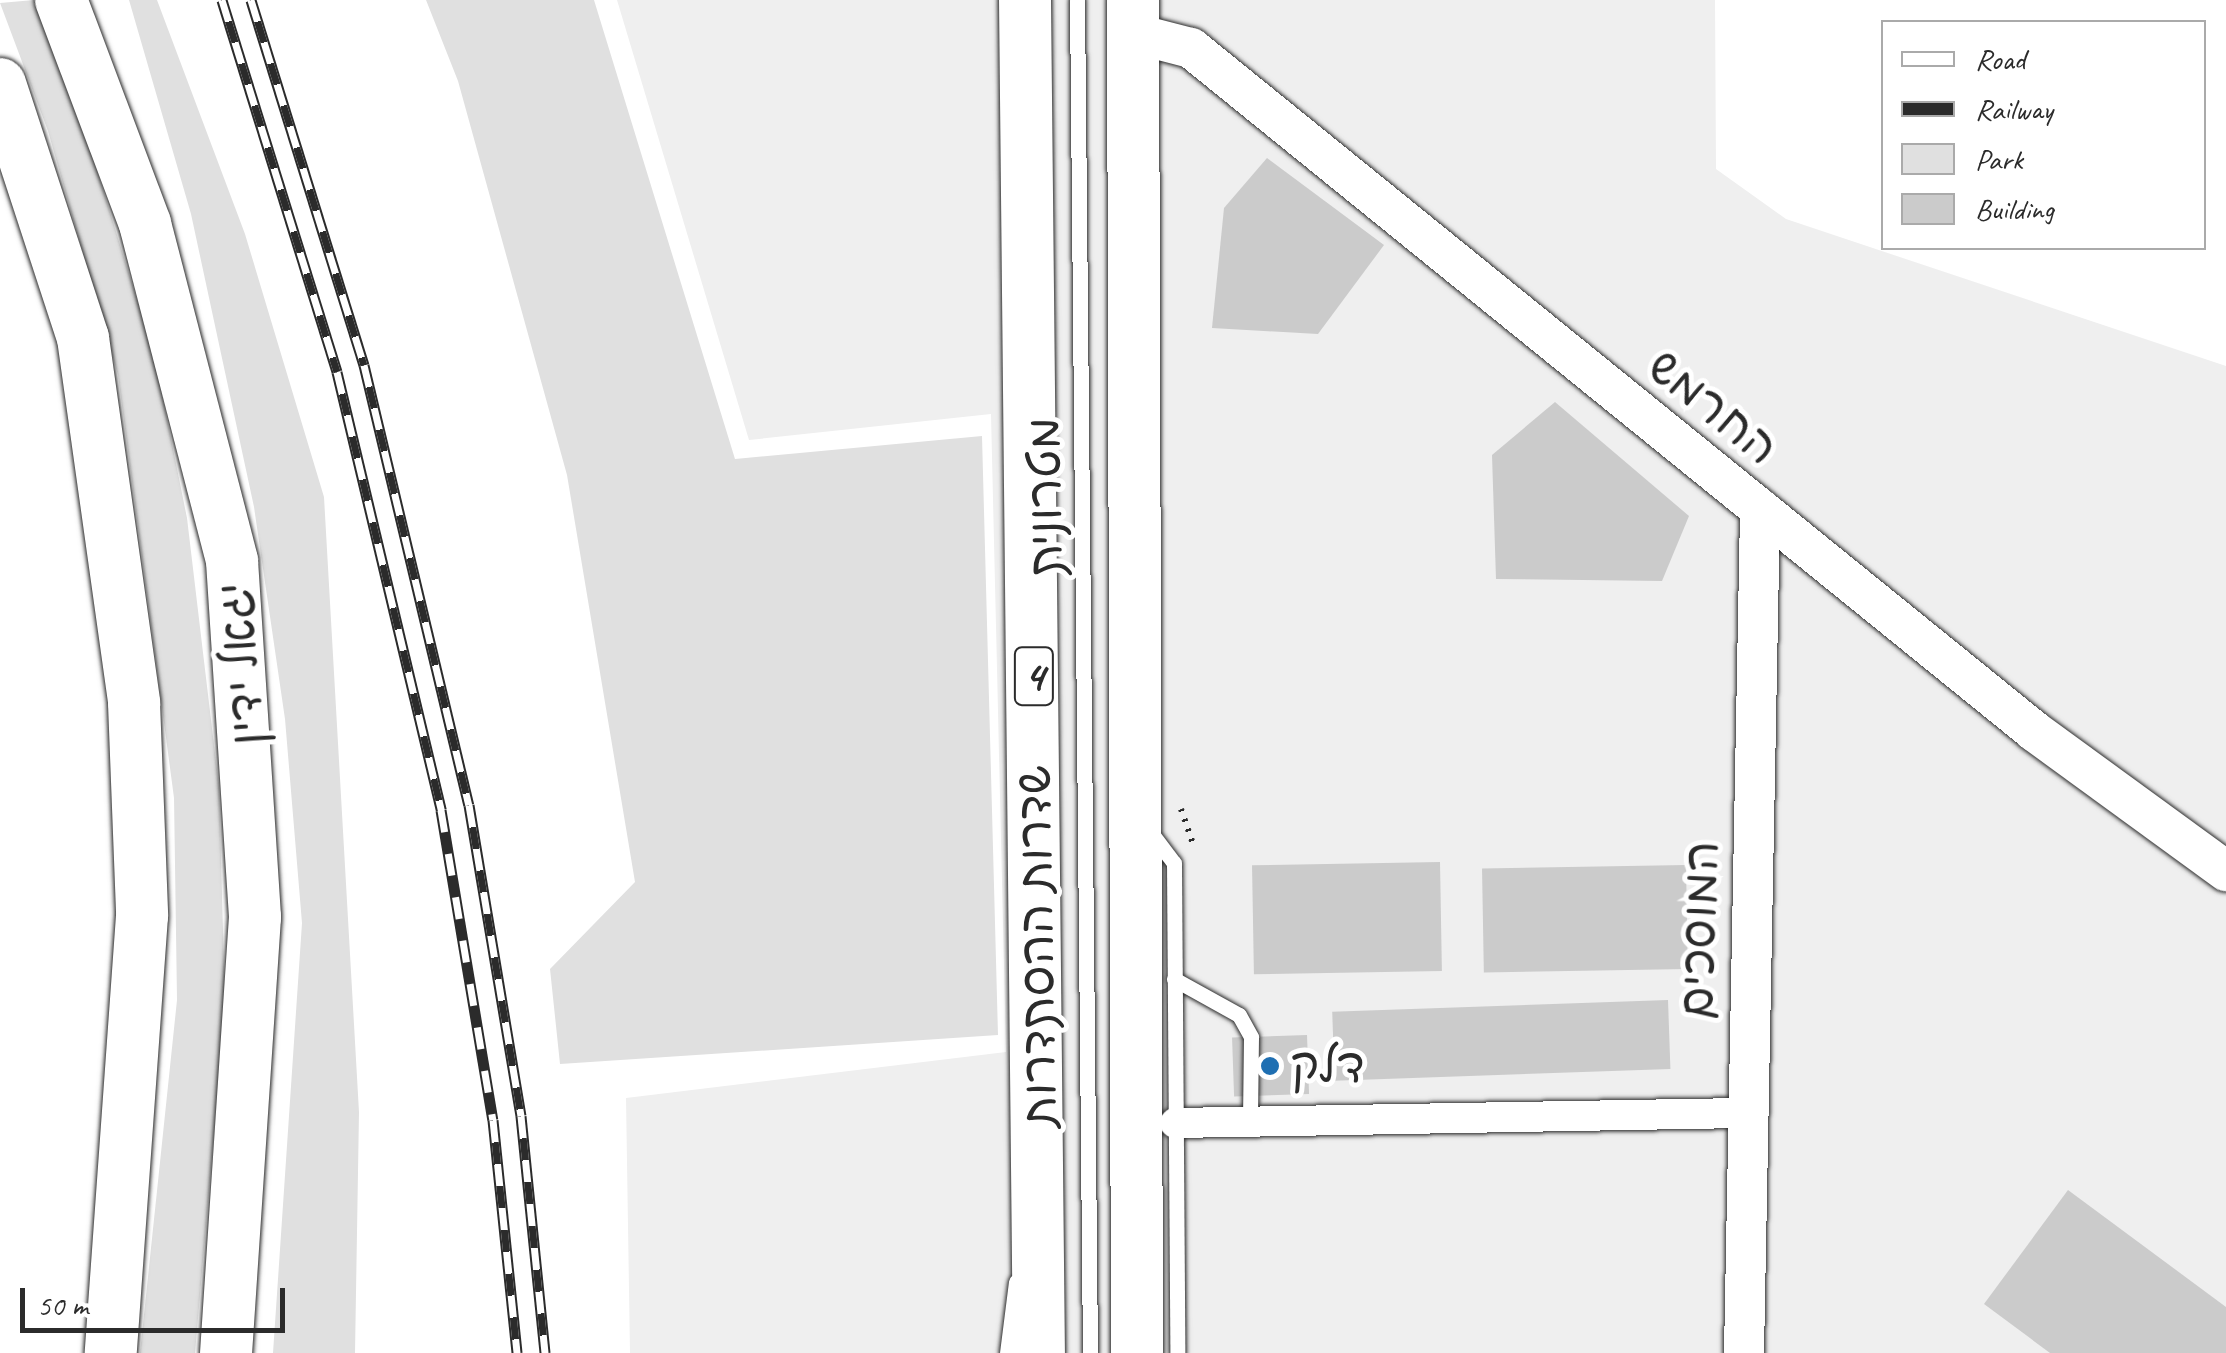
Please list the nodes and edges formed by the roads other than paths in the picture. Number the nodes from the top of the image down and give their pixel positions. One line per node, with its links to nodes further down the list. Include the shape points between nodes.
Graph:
1 (60, 0): 17 (highway, יגאל ידין, via 145,224 232,562 255,917)
2 (1025, 0): 13 (highway, שדרות ההסתדרות / 4)
3 (1077, 0): 20 (lane, מטרונית)
4 (1133, 17): 6 (street, החרמש, via 1192,48); 7 (highway, שדרות ההסתדרות)
5 (0, 84): 16 (highway, via 82,338 134,703 142,916)
6 (1760, 509): 8 (street, החרמש, via 2034,731); 10 (street, המוסכים)
7 (1136, 811): 9 (lane, via 1174,863); 15 (highway, שדרות ההסתדרות)
8 (2226, 871)
9 (1174, 980): 11 (lane, via 1239,1015 1252,1037); 12 (lane)
10 (1744, 1113): 11 (street); 23 (street, המוסכים)
11 (1250, 1122): 12 (street)
12 (1175, 1123): 14 (lane)
13 (1040, 1218): 18 (lane, via 1022,1258); 19 (highway, שדרות ההסתדרות / 4)
14 (1177, 1231): 15 (lane); 22 (lane)
15 (1137, 1295): 21 (highway, שדרות ההסתדרות)
16 (111, 1353)
17 (226, 1353)
18 (1008, 1353)
19 (1039, 1353)
20 (1090, 1353)
21 (1137, 1353)
22 (1177, 1353)
23 (1744, 1353)

